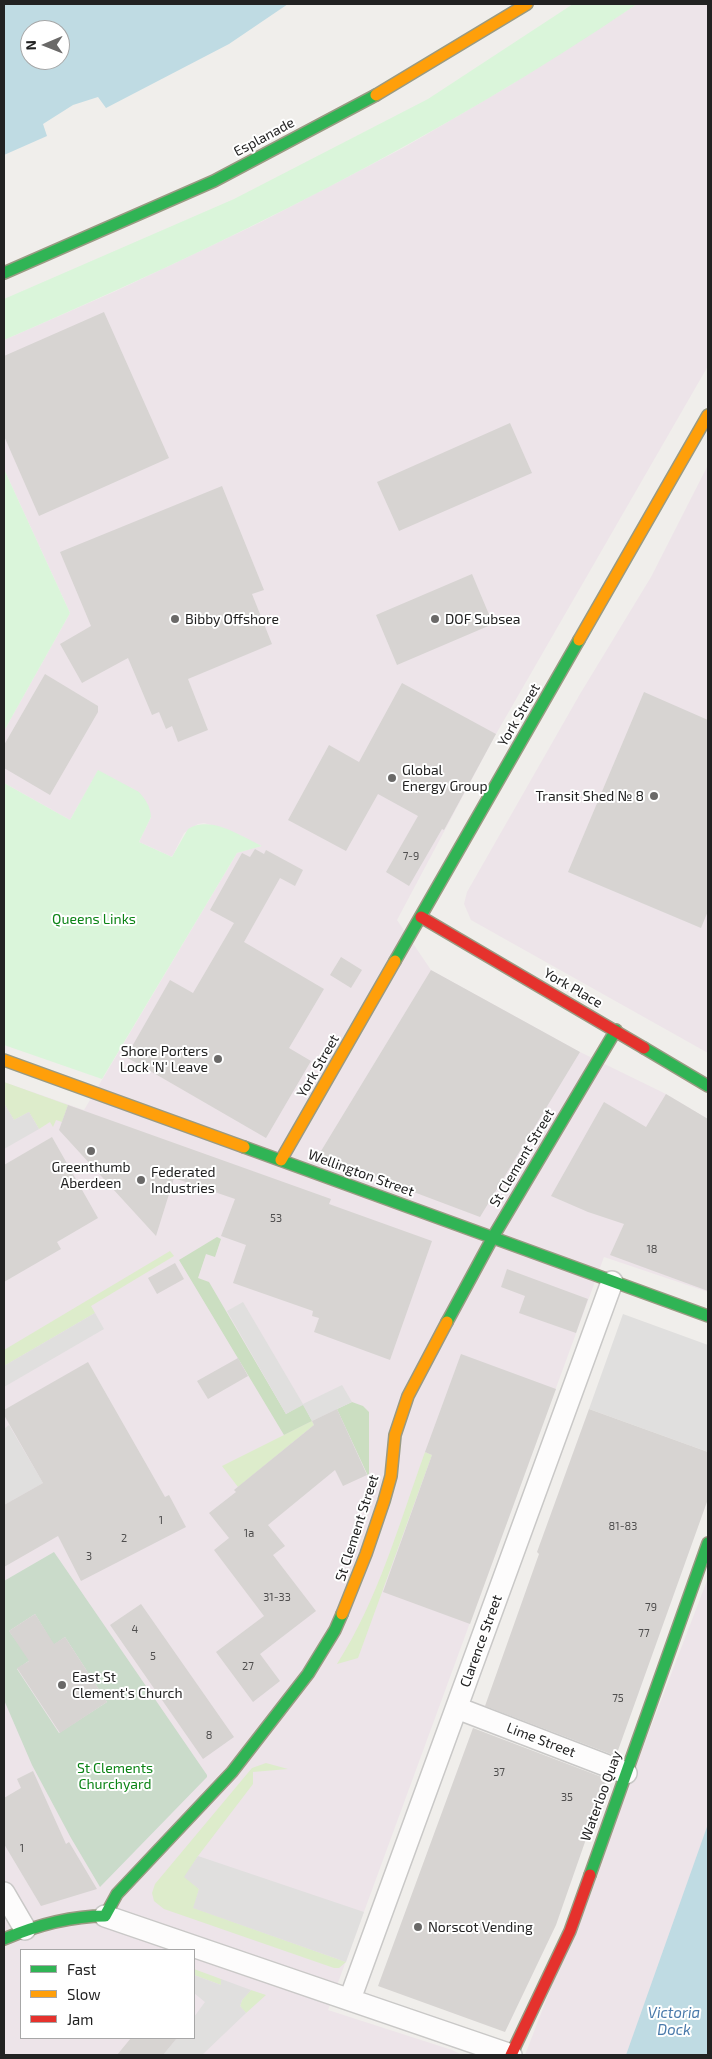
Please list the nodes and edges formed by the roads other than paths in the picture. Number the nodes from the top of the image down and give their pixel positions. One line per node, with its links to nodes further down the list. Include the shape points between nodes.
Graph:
1 (527, 4): 2 (street, Esplanade, via 398,83 214,180)
2 (4, 273)
3 (708, 415): 4 (street, York Street)
4 (421, 917): 5 (street, York Place); 8 (street, York Street)
5 (616, 1030): 7 (street, York Place); 9 (street, St Clement Street)
6 (4, 1060): 8 (street, Wellington Street)
7 (708, 1086)
8 (281, 1160): 9 (street, Wellington Street)
9 (493, 1238): 10 (street, Wellington Street); 16 (street, St Clement Street, via 404,1405 395,1435 384,1502 337,1627 308,1674 237,1766 117,1894)
10 (612, 1282): 11 (street, Wellington Street); 13 (street, Clarence Street)
11 (708, 1316)
12 (708, 1543): 14 (street, Waterloo Quay)
13 (457, 1708): 14 (street, Lime Street); 19 (street, Clarence Street)
14 (626, 1772): 20 (street, Waterloo Quay, via 570,1931)
15 (4, 1893): 17 (street)
16 (105, 1916): 17 (street, via 64,1918); 19 (street)
17 (25, 1930): 18 (street)
18 (4, 1939)
19 (350, 1999): 20 (street)
20 (511, 2055)

